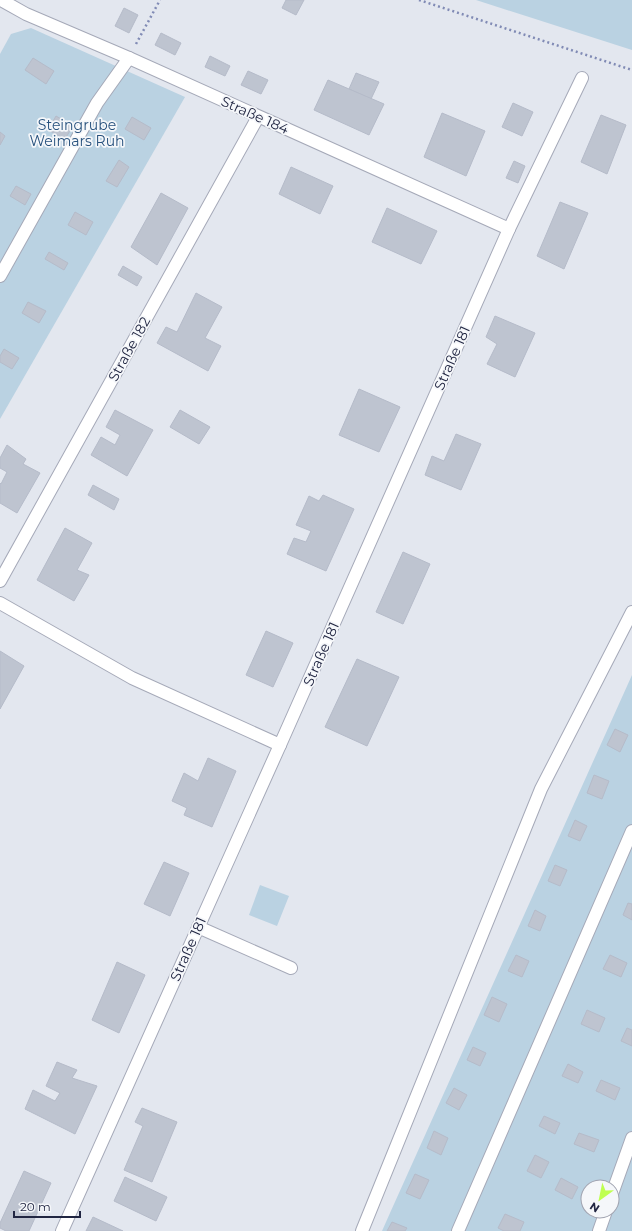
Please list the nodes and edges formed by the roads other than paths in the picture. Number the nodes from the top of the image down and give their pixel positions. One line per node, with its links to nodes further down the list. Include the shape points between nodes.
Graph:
1 (0, 0): 2 (lane, Straße 184, via 26,14)
2 (129, 58): 4 (lane, Straße 184); 6 (lane, via 97,103)
3 (582, 78): 5 (lane, Straße 181)
4 (258, 117): 5 (lane, Straße 184); 7 (lane, Straße 182)
5 (509, 229): 10 (lane, Straße 181)
6 (0, 276)
7 (0, 581)
8 (0, 603): 10 (lane, via 132,678)
9 (632, 612): 18 (lane, via 541,789)
10 (280, 745): 12 (lane, Straße 181)
11 (632, 831): 19 (lane)
12 (198, 927): 13 (lane); 17 (lane, Straße 181)
13 (291, 968)
14 (632, 1138): 15 (lane)
15 (617, 1179)
16 (603, 1219): 20 (lane)
17 (62, 1231)
18 (362, 1231)
19 (458, 1231)
20 (599, 1231)

